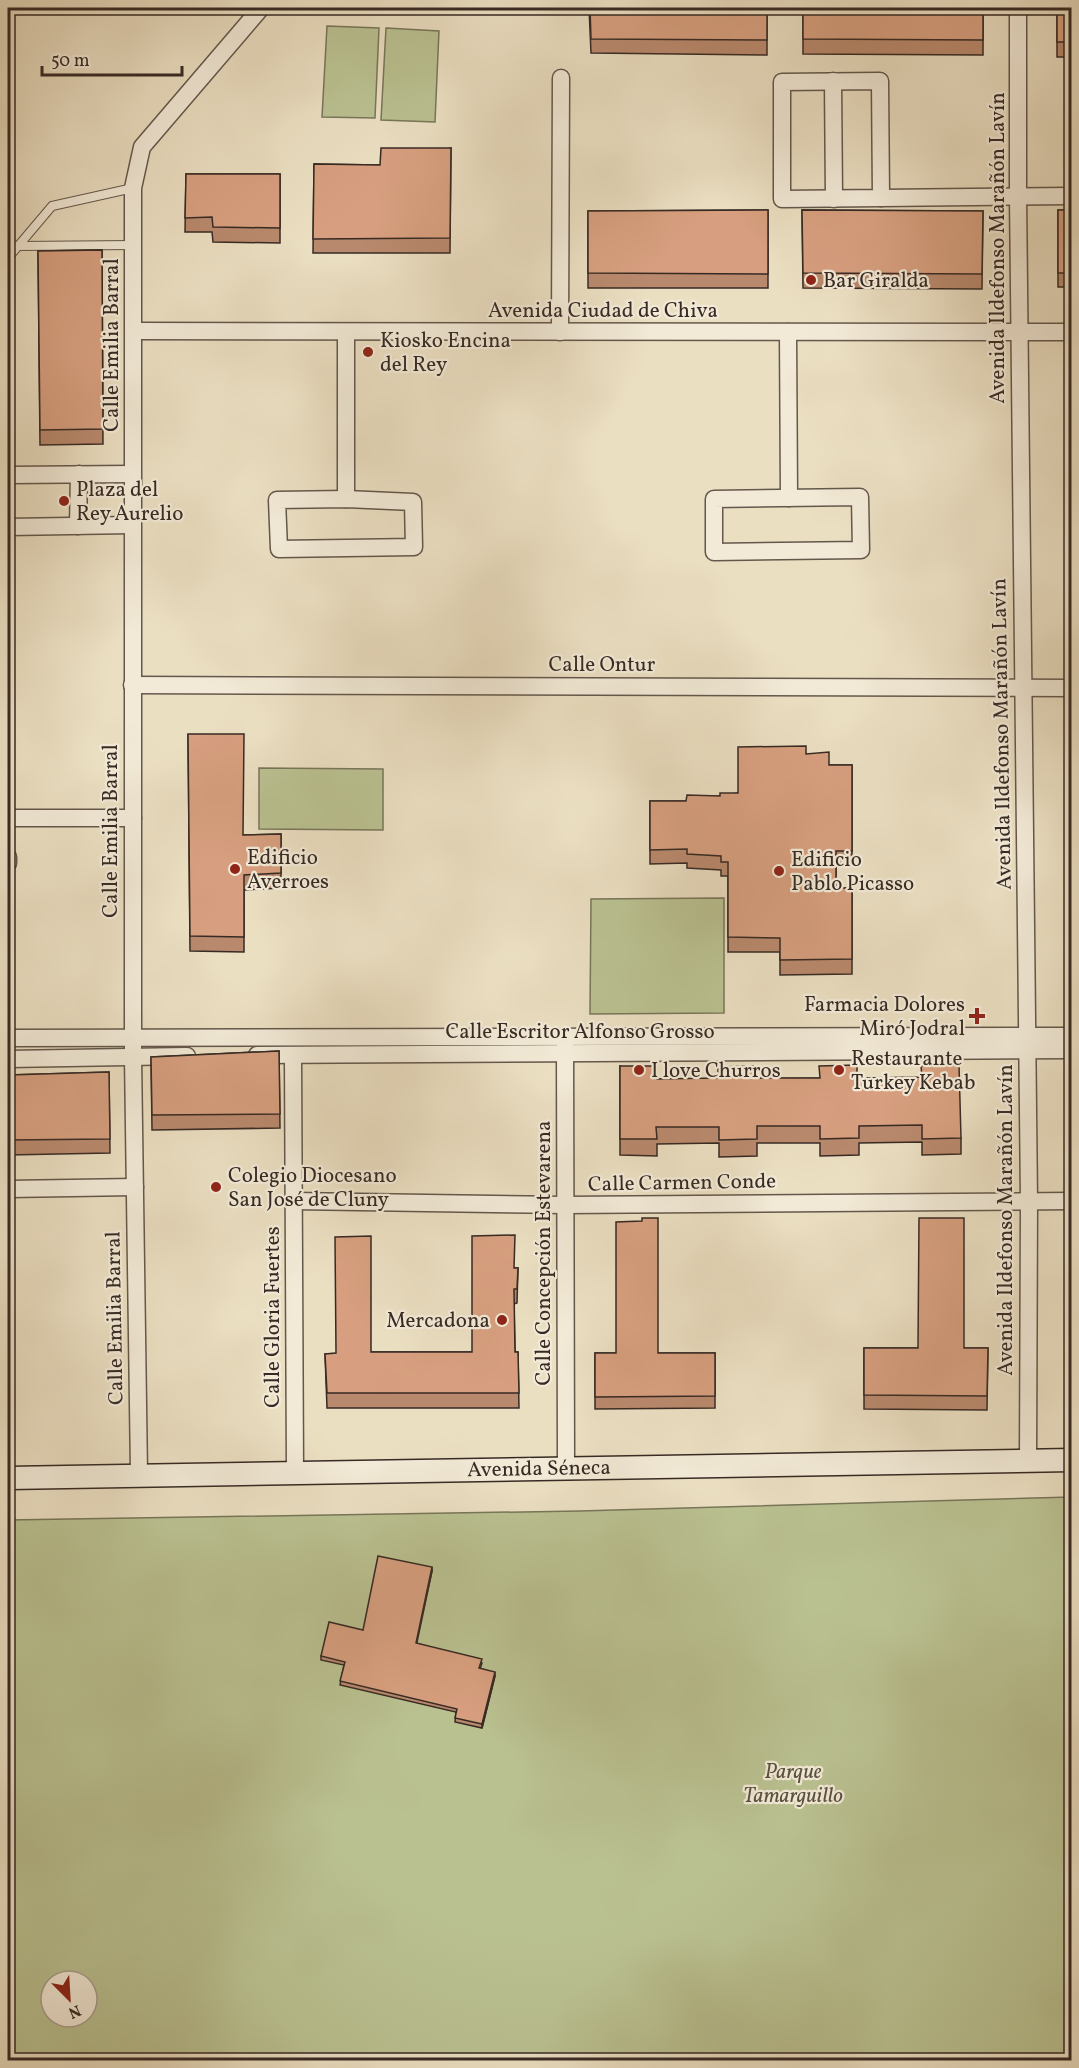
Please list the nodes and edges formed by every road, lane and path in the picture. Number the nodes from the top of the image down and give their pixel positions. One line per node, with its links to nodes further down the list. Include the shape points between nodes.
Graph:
1 (261, 8): 5 (street, Calle Emilia Barral, via 142,147)
2 (1018, 8): 6 (street, Avenida Ildefonso Marañón Lavín)
3 (561, 78): 15 (street)
4 (833, 81): 8 (street, via 880,81); 9 (street); 9 (street, via 782,82 782,199)
5 (133, 188): 10 (street, Calle Emilia Barral); 11 (lane, via 52,206)
6 (1018, 196): 7 (street); 8 (street); 17 (street, Avenida Ildefonso Marañón Lavín)
7 (1071, 196)
8 (881, 198): 9 (street)
9 (834, 199)
10 (134, 245): 11 (lane); 13 (street, Calle Emilia Barral)
11 (17, 246): 12 (lane)
12 (8, 258)
13 (134, 332): 14 (street, Avenida Ciudad de Chiva); 20 (street, Calle Emilia Barral)
14 (346, 332): 15 (street, Avenida Ciudad de Chiva); 23 (street)
15 (560, 332): 16 (street, Avenida Ciudad de Chiva)
16 (788, 332): 17 (street, Avenida Ciudad de Chiva); 22 (street)
17 (1020, 332): 18 (street, Avenida Ciudad de Chiva); 28 (street, Avenida Ildefonso Marañón Lavín)
18 (1071, 332)
19 (79, 474): 20 (street); 21 (street); 25 (street)
20 (132, 474): 24 (street, Calle Emilia Barral)
21 (8, 476)
22 (789, 498): 22 (street, via 714,499 714,552 861,550 860,497)
23 (346, 499): 23 (street, via 278,500 279,549 414,547 412,502)
24 (132, 525): 25 (street); 27 (street, Calle Emilia Barral)
25 (78, 526): 26 (street)
26 (8, 527)
27 (132, 685): 28 (street, Calle Ontur); 31 (street, Calle Emilia Barral)
28 (1023, 688): 29 (street, Calle Ontur); 37 (street, Avenida Ildefonso Marañón Lavín)
29 (1071, 688)
30 (8, 818): 31 (street)
31 (133, 818): 35 (street, Calle Emilia Barral)
32 (8, 857): 33 (street)
33 (8, 863)
34 (1071, 1036): 37 (street)
35 (133, 1037): 36 (street, Calle Escritor Alfonso Grosso); 38 (street, Calle Escritor Alfonso Grosso); 43 (street, Calle Emilia Barral)
36 (8, 1038)
37 (1027, 1043): 38 (street, Calle Escritor Alfonso Grosso); 39 (street); 49 (street, Avenida Ildefonso Marañón Lavín)
38 (565, 1046): 40 (street, Calle Escritor Alfonso Grosso); 50 (street, Calle Concepción Estevarena)
39 (1071, 1050)
40 (293, 1054): 41 (street, Calle Escritor Alfonso Grosso); 48 (street, Calle Gloria Fuertes)
41 (245, 1055)
42 (199, 1056): 43 (street)
43 (133, 1057): 44 (street); 45 (street, Calle Emilia Barral)
44 (8, 1059)
45 (135, 1187): 46 (street); 55 (street, Calle Emilia Barral)
46 (8, 1189)
47 (1071, 1200): 49 (street, Calle Carmen Conde)
48 (293, 1201): 50 (street, Calle Carmen Conde); 54 (street, Calle Gloria Fuertes)
49 (1029, 1201): 50 (street, Calle Carmen Conde); 52 (street, Avenida Ildefonso Marañón Lavín)
50 (565, 1205): 53 (street, Calle Concepción Estevarena)
51 (1071, 1460): 52 (street, Avenida Séneca)
52 (1028, 1461): 53 (street, Avenida Séneca)
53 (566, 1468): 54 (street, Avenida Séneca)
54 (295, 1472): 55 (street, Avenida Séneca)
55 (139, 1474): 56 (street, Avenida Séneca)
56 (8, 1478)

